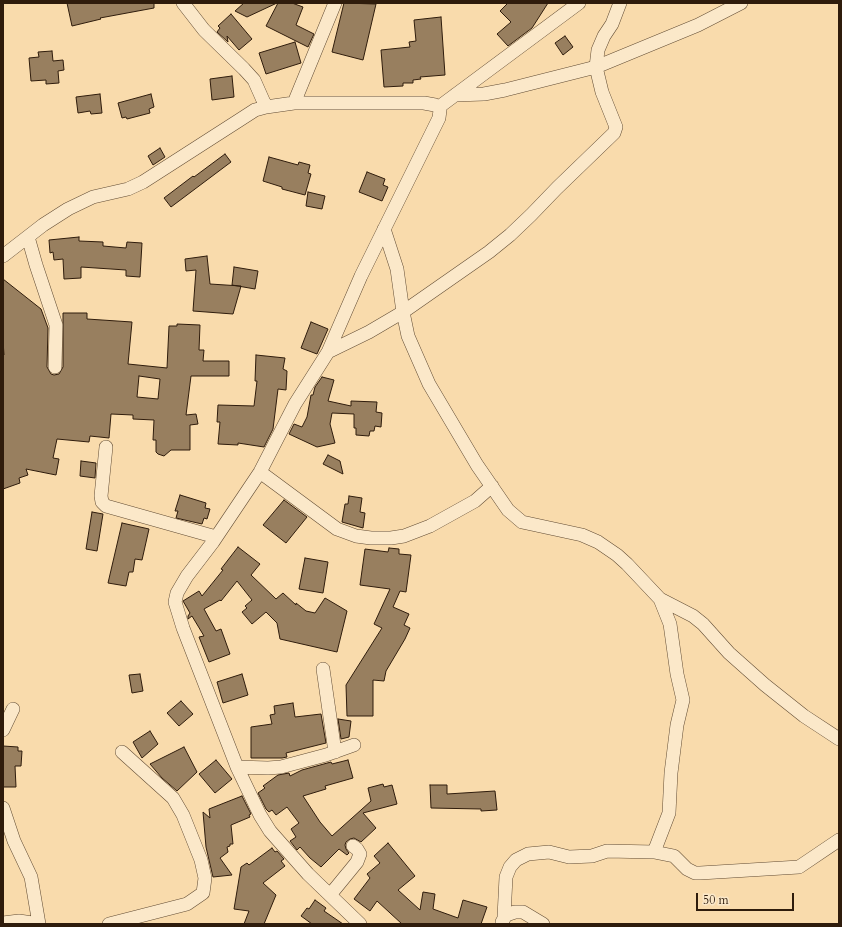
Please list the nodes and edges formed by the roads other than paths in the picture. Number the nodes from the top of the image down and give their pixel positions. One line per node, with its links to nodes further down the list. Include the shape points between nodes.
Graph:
1 (183, 3): 9 (street, via 204,30 254,80)
2 (334, 3): 8 (street)
3 (579, 3): 7 (street)
4 (620, 3): 6 (street, via 598,50)
5 (741, 3): 6 (street, via 698,25)
6 (596, 67): 7 (street, via 505,90); 14 (street, via 602,92 616,126 614,133 510,235 443,286)
7 (455, 95): 10 (street)
8 (294, 103): 9 (street); 10 (street, via 424,103)
9 (266, 107): 12 (street, via 255,110 143,182 128,189 93,197 68,209)
10 (439, 107): 11 (street, via 439,118)
11 (384, 229): 14 (street, via 397,269); 15 (street)
12 (28, 237): 13 (street); 16 (street, via 56,325)
13 (3, 256)
14 (403, 312): 15 (street); 19 (street, via 408,336 429,384)
15 (328, 352): 18 (street, via 295,404)
16 (55, 367)
17 (106, 447): 20 (street, via 100,496 106,506)
18 (260, 472): 19 (street, via 337,529 371,538 404,536 430,526 475,501); 20 (street)
19 (492, 486): 21 (street, via 508,510 522,522 582,535 598,542 627,564)
20 (216, 537): 29 (street, via 176,593 175,602)
21 (660, 599): 25 (street, via 693,616 765,685 804,716); 33 (street, via 670,624 683,700 671,773 670,813)
22 (323, 669): 28 (street)
23 (14, 709): 24 (street)
24 (3, 730)
25 (839, 739)
26 (354, 745): 28 (street)
27 (122, 752): 38 (street, via 173,798 183,815 201,860 205,878 203,893 187,904)
28 (335, 752): 29 (street, via 268,768)
29 (237, 767): 34 (street, via 270,831)
30 (3, 808): 37 (street, via 14,841 31,877)
31 (839, 840): 33 (street, via 799,867 695,873 674,856)
32 (353, 846): 34 (street, via 360,854 357,862)
33 (654, 852): 35 (street, via 607,851 592,856 569,857 550,852 528,854 516,860 506,877)
34 (330, 895): 39 (street)
35 (503, 921): 40 (street, via 510,912 523,912)
36 (3, 923): 37 (street, via 19,921)
37 (39, 924)
38 (110, 924)
39 (360, 924)
40 (544, 924)

